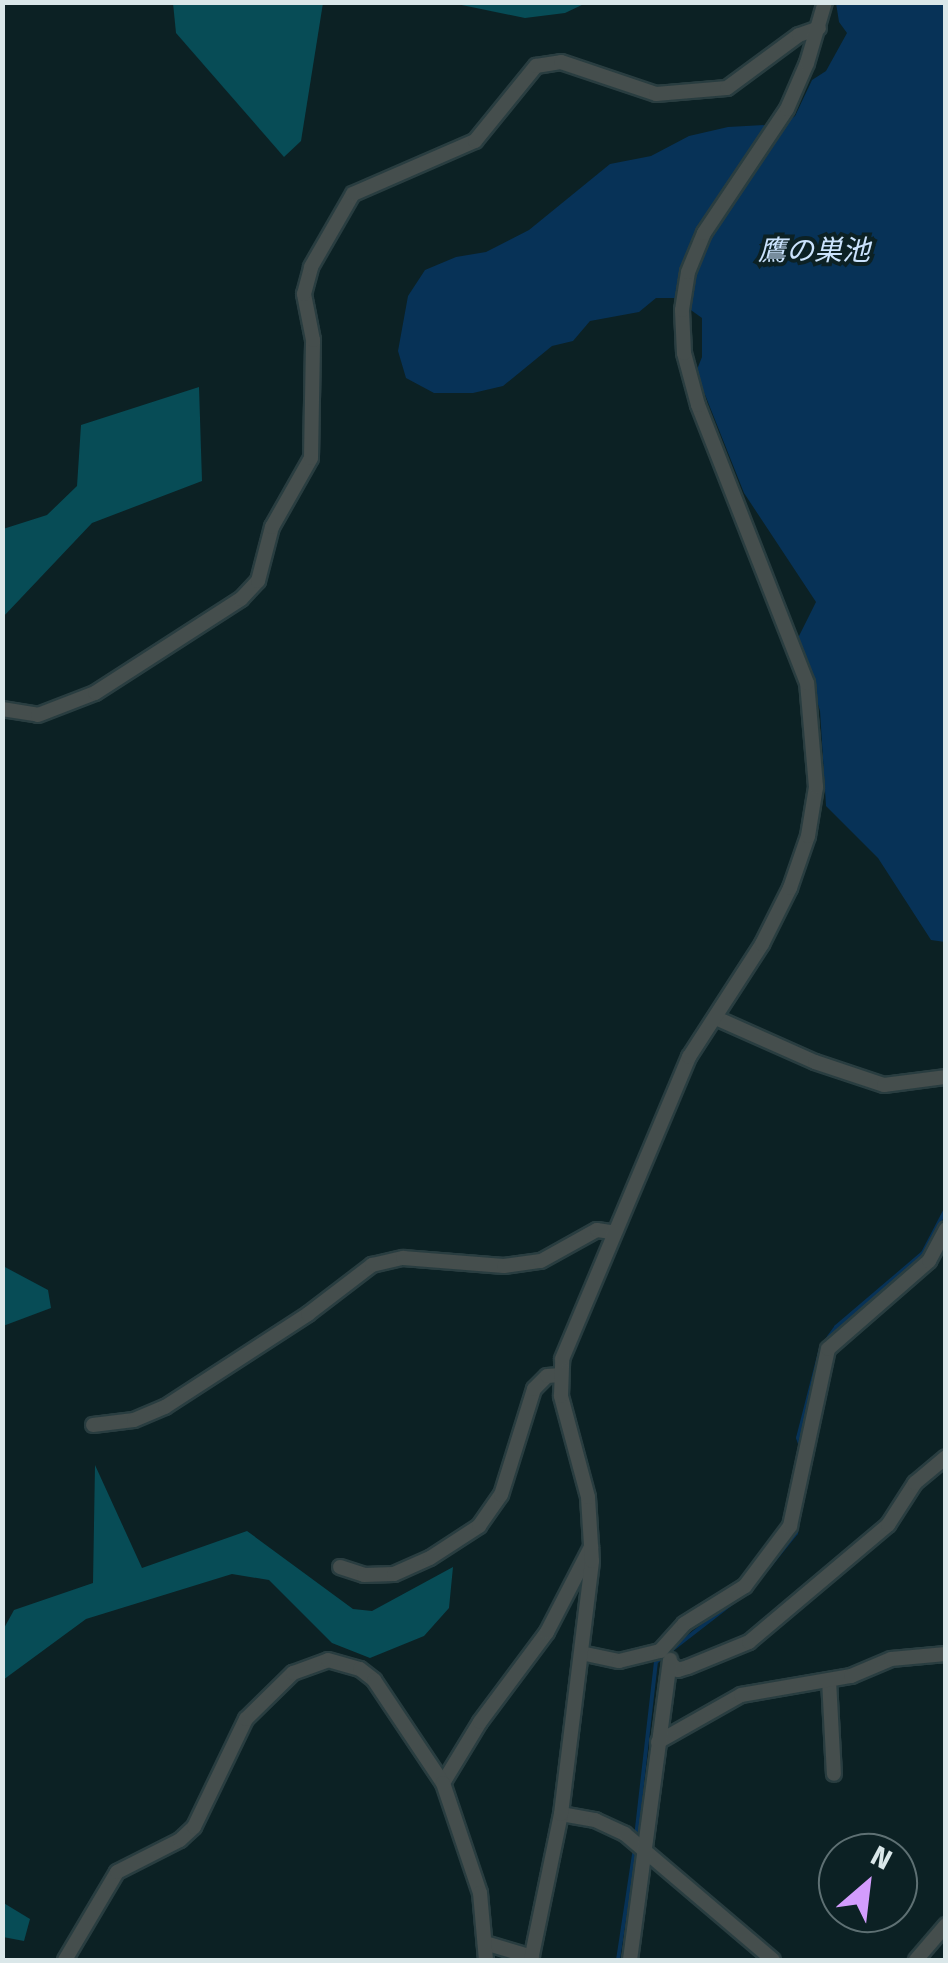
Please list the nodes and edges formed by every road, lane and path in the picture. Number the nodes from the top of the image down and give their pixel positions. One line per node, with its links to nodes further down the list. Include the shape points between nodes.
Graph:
1 (824, 2): 2 (street)
2 (819, 28): 3 (street, via 799,35 727,88 656,94 561,62 536,66 475,141 353,194 307,280 311,458 272,527 258,581 96,693 38,714); 4 (street, via 786,109 704,233 682,310 684,352 698,405 808,684 815,745 808,836 790,888)
3 (2, 709)
4 (716, 1018): 5 (street, via 880,1084); 7 (street, via 689,1056)
5 (946, 1076)
6 (946, 1229): 13 (street, via 929,1261 828,1349 790,1526 777,1549 735,1596 684,1624)
7 (612, 1232): 8 (street, via 571,1331); 9 (street, via 597,1230 541,1261 504,1266 403,1258 372,1265 165,1407)
8 (562, 1375): 11 (street); 12 (street, via 538,1383 501,1495 479,1526 403,1572 374,1576)
9 (94, 1425)
10 (946, 1457): 16 (street, via 915,1483 888,1526 749,1642 678,1670)
11 (592, 1544): 14 (street); 20 (street, via 547,1632)
12 (340, 1566)
13 (660, 1651): 14 (street, via 619,1661); 16 (street)
14 (581, 1653): 21 (street)
15 (946, 1654): 17 (street, via 892,1658)
16 (671, 1664): 18 (street)
17 (829, 1680): 18 (street, via 735,1697); 19 (street)
18 (658, 1742): 22 (street)
19 (834, 1774)
20 (444, 1783): 24 (street, via 480,1893); 26 (street, via 374,1680 345,1662 315,1661 246,1719 194,1828 117,1872)
21 (562, 1814): 22 (street, via 606,1824); 25 (street)
22 (644, 1849): 28 (street); 29 (street)
23 (946, 1924): 30 (street)
24 (485, 1943): 25 (street); 27 (street)
25 (531, 1959)
26 (65, 1960)
27 (486, 1960)
28 (630, 1960)
29 (774, 1960)
30 (916, 1960)

